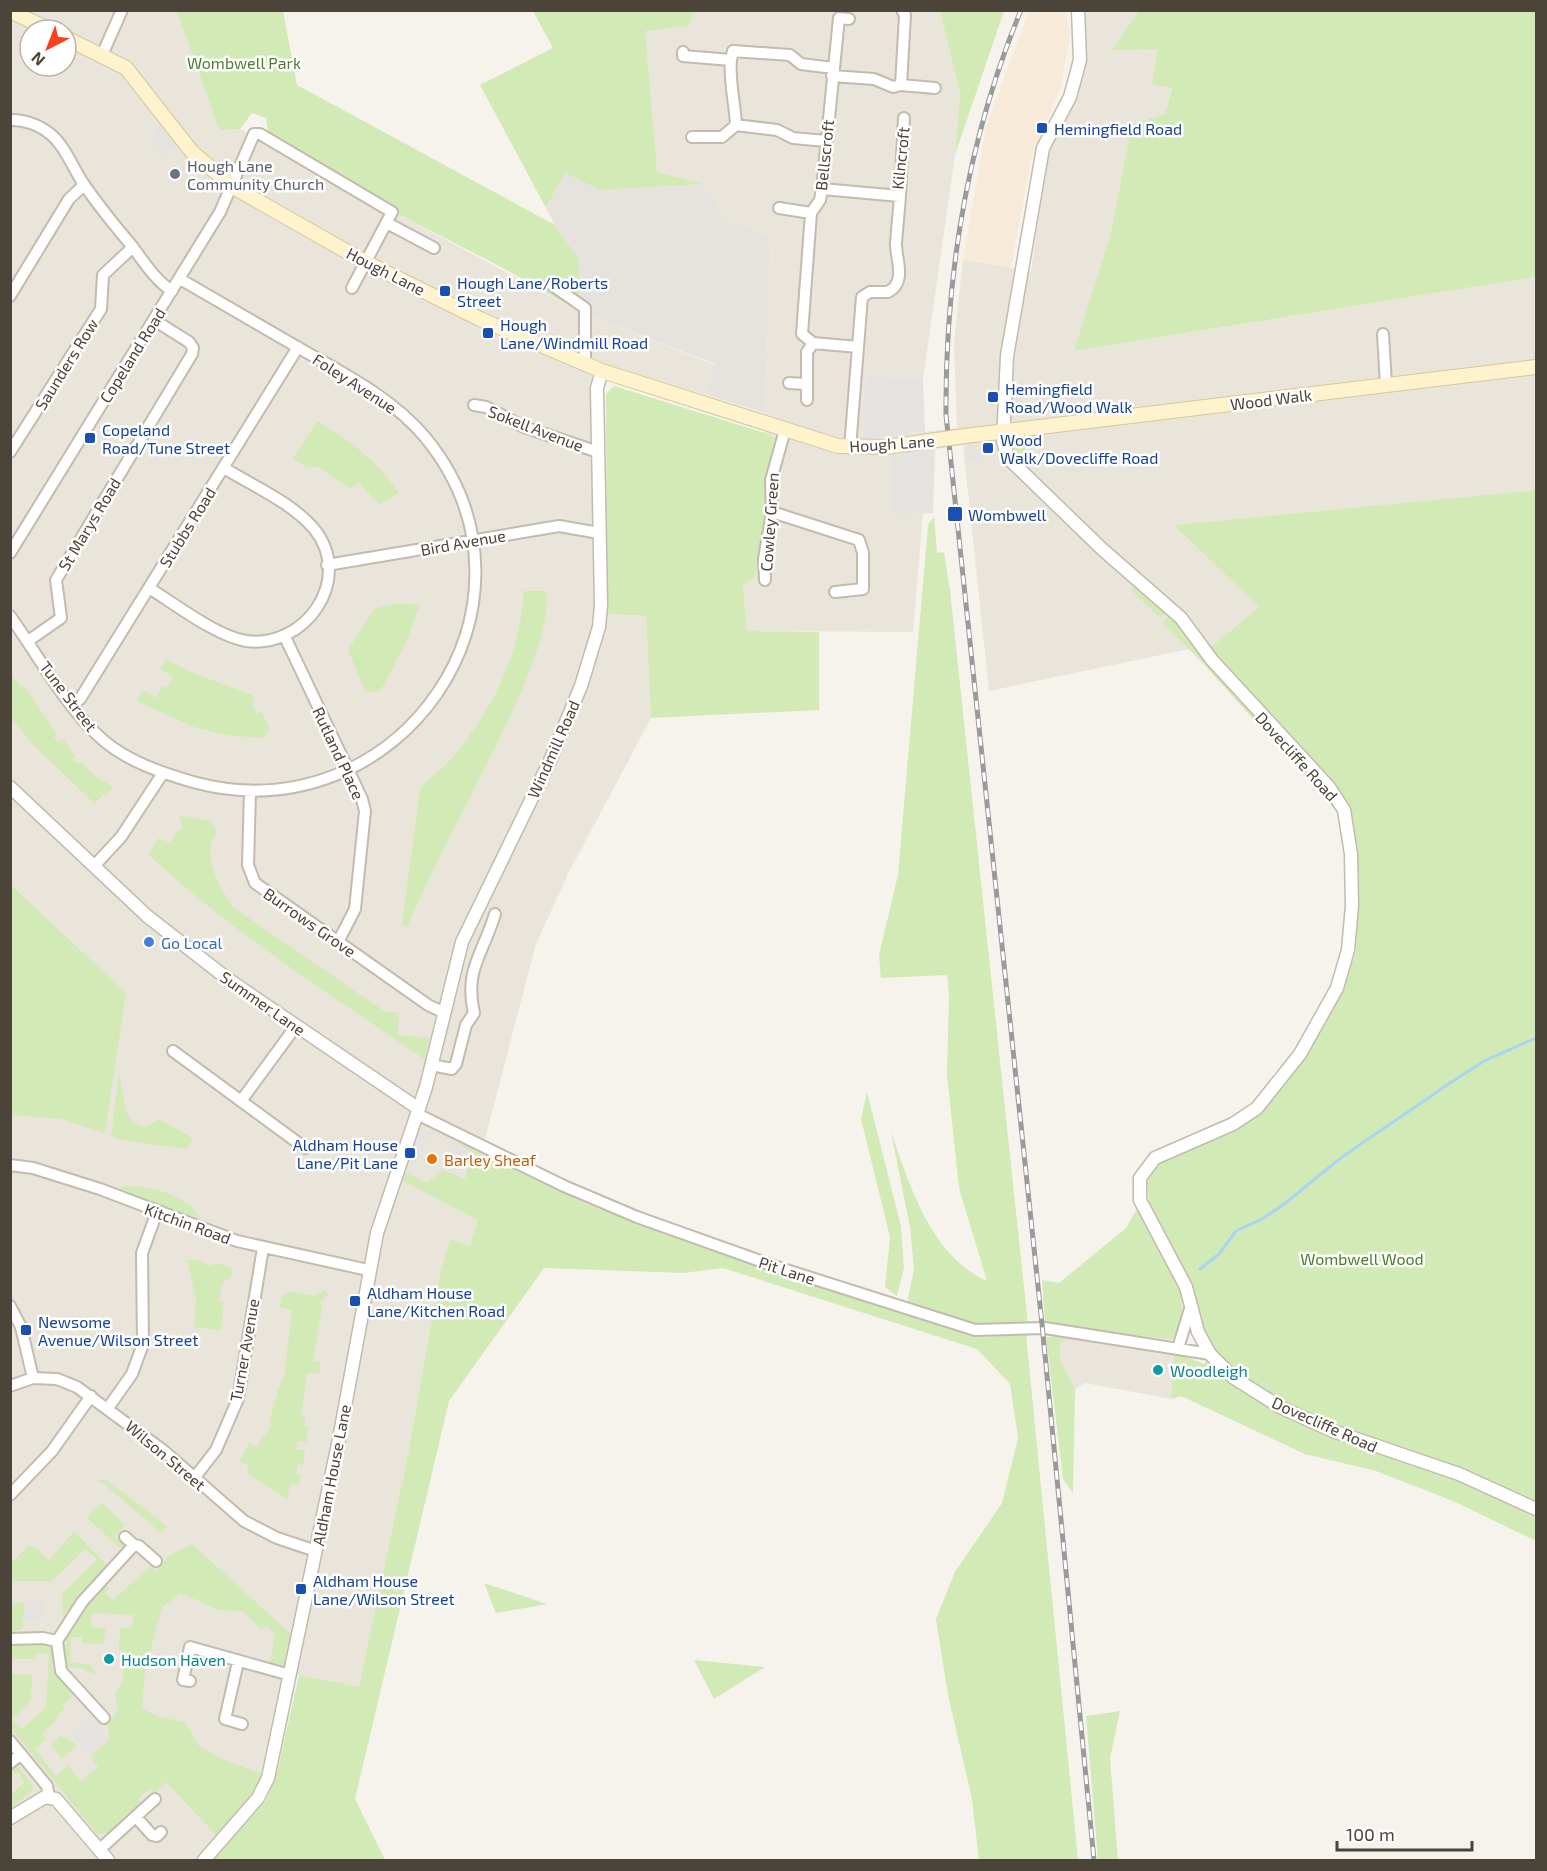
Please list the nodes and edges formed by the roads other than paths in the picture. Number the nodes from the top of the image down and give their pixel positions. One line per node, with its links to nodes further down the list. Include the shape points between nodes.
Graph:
1 (122, 10): 9 (street)
2 (902, 10): 12 (street, via 905,15)
3 (1078, 10): 48 (street, via 1080,60 1070,97 1043,148 1007,357)
4 (10, 11): 6 (main road)
5 (843, 16): 11 (street, Bellscroft)
6 (25, 18)
7 (78, 44): 9 (main road, Hough Lane)
8 (683, 52): 10 (street, via 683,56)
9 (102, 55): 20 (main road, Hough Lane, via 126,68 192,152)
10 (731, 60): 11 (street, via 733,51 790,55 801,64); 16 (street, via 729,83)
11 (832, 72): 12 (street, via 874,79 893,87); 18 (street, Bellscroft)
12 (901, 85): 13 (street)
13 (935, 88)
14 (904, 118): 22 (street, Kilncroft)
15 (10, 120): 19 (street, via 19,119 49,133)
16 (736, 125): 17 (street, via 722,137); 18 (street, via 777,129 793,138)
17 (692, 137)
18 (826, 141): 21 (street, Bellscroft)
19 (84, 185): 26 (street); 33 (street, via 69,199)
20 (232, 187): 25 (street, Copeland Road, via 254,135 260,134 392,212); 28 (main road, Hough Lane); 29 (street, Copeland Road)
21 (822, 189): 22 (street, Kilncroft); 24 (street, Bellscroft)
22 (900, 196): 38 (street, via 896,285 888,292 870,292 862,297)
23 (779, 208): 24 (street)
24 (811, 213): 36 (street, Bellscroft, via 802,334)
25 (387, 224): 27 (street); 28 (street)
26 (133, 248): 32 (street, via 156,278); 50 (street, Saunders Row, via 103,275 101,309)
27 (434, 248)
28 (367, 263): 31 (street); 39 (main road, Hough Lane)
29 (180, 279): 32 (street, Copeland Road); 37 (street, Foley Avenue)
30 (552, 285): 39 (street, via 585,308)
31 (352, 288)
32 (172, 291): 34 (street, Copeland Road)
33 (10, 296)
34 (154, 320): 56 (street, Copeland Road); 63 (street, St Marys Road, via 189,342 192,354 56,580 61,618)
35 (1383, 334): 44 (street)
36 (813, 343): 38 (street); 43 (street, via 807,352)
37 (298, 347): 52 (street, Stubbs Road); 55 (street, Foley Avenue, via 368,387 416,426 456,489)
38 (858, 347): 49 (street)
39 (585, 365): 41 (main road, Hough Lane)
40 (1536, 367): 44 (main road, Wood Walk)
41 (602, 371): 47 (main road, Hough Lane); 51 (street, Windmill Road, via 597,388)
42 (789, 383): 43 (street)
43 (806, 384): 45 (street)
44 (1386, 385): 48 (main road, Wood Walk)
45 (807, 400)
46 (474, 405): 51 (street, Sokell Avenue)
47 (785, 430): 49 (main road, Hough Lane); 53 (street, Cowley Green, via 773,465)
48 (1006, 431): 49 (main road, Hough Lane, bridge); 84 (street, Dovecliffe Road, via 1003,441 1008,458 1181,618 1212,660 1329,787 1344,810 1351,854 1348,950 1337,988 1319,1024 1279,1084 1257,1108 1211,1134 1164,1152 1140,1178 1140,1200 1186,1287)
49 (850, 448)
50 (10, 452)
51 (598, 452): 54 (street, Windmill Road)
52 (224, 468): 57 (street, via 306,521 321,540); 59 (street, Stubbs Road)
53 (772, 512): 58 (street, Cowley Green, via 764,559); 60 (street, via 860,540 863,589)
54 (599, 533): 55 (street, Bird Avenue, via 559,526); 72 (street, Windmill Road, via 601,605 592,652 549,763 470,920 455,960)
55 (472, 540): 57 (street, Bird Avenue); 65 (street, Foley Avenue, via 472,606 454,665 429,706 412,725 385,750)
56 (10, 553)
57 (327, 565): 62 (street, via 320,604 299,629)
58 (765, 580)
59 (149, 588): 62 (street, via 232,637 257,641); 64 (street, Stubbs Road)
60 (834, 592)
61 (10, 616): 63 (street, Tune Street)
62 (285, 637): 65 (street, Rutland Place)
63 (28, 641): 64 (street, Tune Street)
64 (73, 705): 66 (street, Tune Street, via 104,741)
65 (349, 771): 68 (street, Tune Street, via 297,787); 71 (street, Rutland Place, via 365,811 355,909)
66 (163, 773): 68 (street, Tune Street, via 207,786); 69 (street, via 121,837)
67 (11, 788): 69 (street, Summer Lane)
68 (250, 791): 71 (street, Burrows Grove, via 250,874 265,892)
69 (94, 865): 73 (street, Summer Lane, via 147,916)
70 (495, 914): 75 (street, via 469,986 474,1013 466,1025 456,1064 452,1070)
71 (338, 942): 72 (street, Burrows Grove)
72 (443, 1012): 75 (street, Windmill Road)
73 (296, 1026): 76 (street); 77 (street, Summer Lane)
74 (173, 1051): 76 (street)
75 (431, 1065): 77 (street, Windmill Road)
76 (241, 1101): 78 (street)
77 (418, 1111): 82 (street, Aldham House Lane); 85 (street, Pit Lane, via 564,1186 637,1217 780,1268 975,1330 1045,1328)
78 (305, 1148)
79 (10, 1165): 80 (street, Kitchin Road, via 50,1173)
80 (157, 1212): 81 (street, Kitchin Road); 90 (street, via 142,1253 143,1344 132,1374)
81 (263, 1248): 82 (street, Kitchin Road); 91 (street, Turner Avenue, via 238,1399 216,1450)
82 (368, 1270): 96 (street, Aldham House Lane)
83 (10, 1306): 87 (street, via 21,1327)
84 (1190, 1309): 85 (street); 86 (street, Dovecliffe Road)
85 (1178, 1348): 86 (street, Pit Lane)
86 (1210, 1354): 93 (street, Dovecliffe Road, via 1234,1378 1280,1407 1343,1435 1459,1474)
87 (33, 1378): 88 (street, Wilson Street); 89 (street, Wilson Street, via 57,1379)
88 (10, 1386)
89 (91, 1396): 90 (street, Wilson Street); 92 (street, via 52,1451)
90 (108, 1408): 91 (street, Wilson Street)
91 (195, 1477): 96 (street, Wilson Street, via 244,1521)
92 (10, 1495)
93 (1536, 1509)
94 (125, 1537): 95 (street)
95 (134, 1545): 97 (street); 99 (street, via 88,1595)
96 (316, 1551): 101 (street, Aldham House Lane)
97 (156, 1562)
98 (10, 1638): 99 (street)
99 (57, 1641): 103 (street, via 61,1671)
100 (238, 1662): 101 (street); 102 (street, via 191,1643 183,1680); 104 (street, via 225,1719)
101 (290, 1676): 115 (street, Aldham House Lane, via 264,1787)
102 (190, 1681)
103 (104, 1718)
104 (242, 1724)
105 (10, 1741): 106 (street)
106 (21, 1754): 107 (street); 108 (street, via 47,1785)
107 (10, 1762)
108 (49, 1797): 111 (street); 113 (street, via 63,1805)
109 (155, 1799): 110 (street)
110 (136, 1817): 112 (street, via 152,1835); 113 (street)
111 (10, 1818)
112 (161, 1832)
113 (99, 1850): 114 (street)
114 (108, 1860)
115 (204, 1860)

